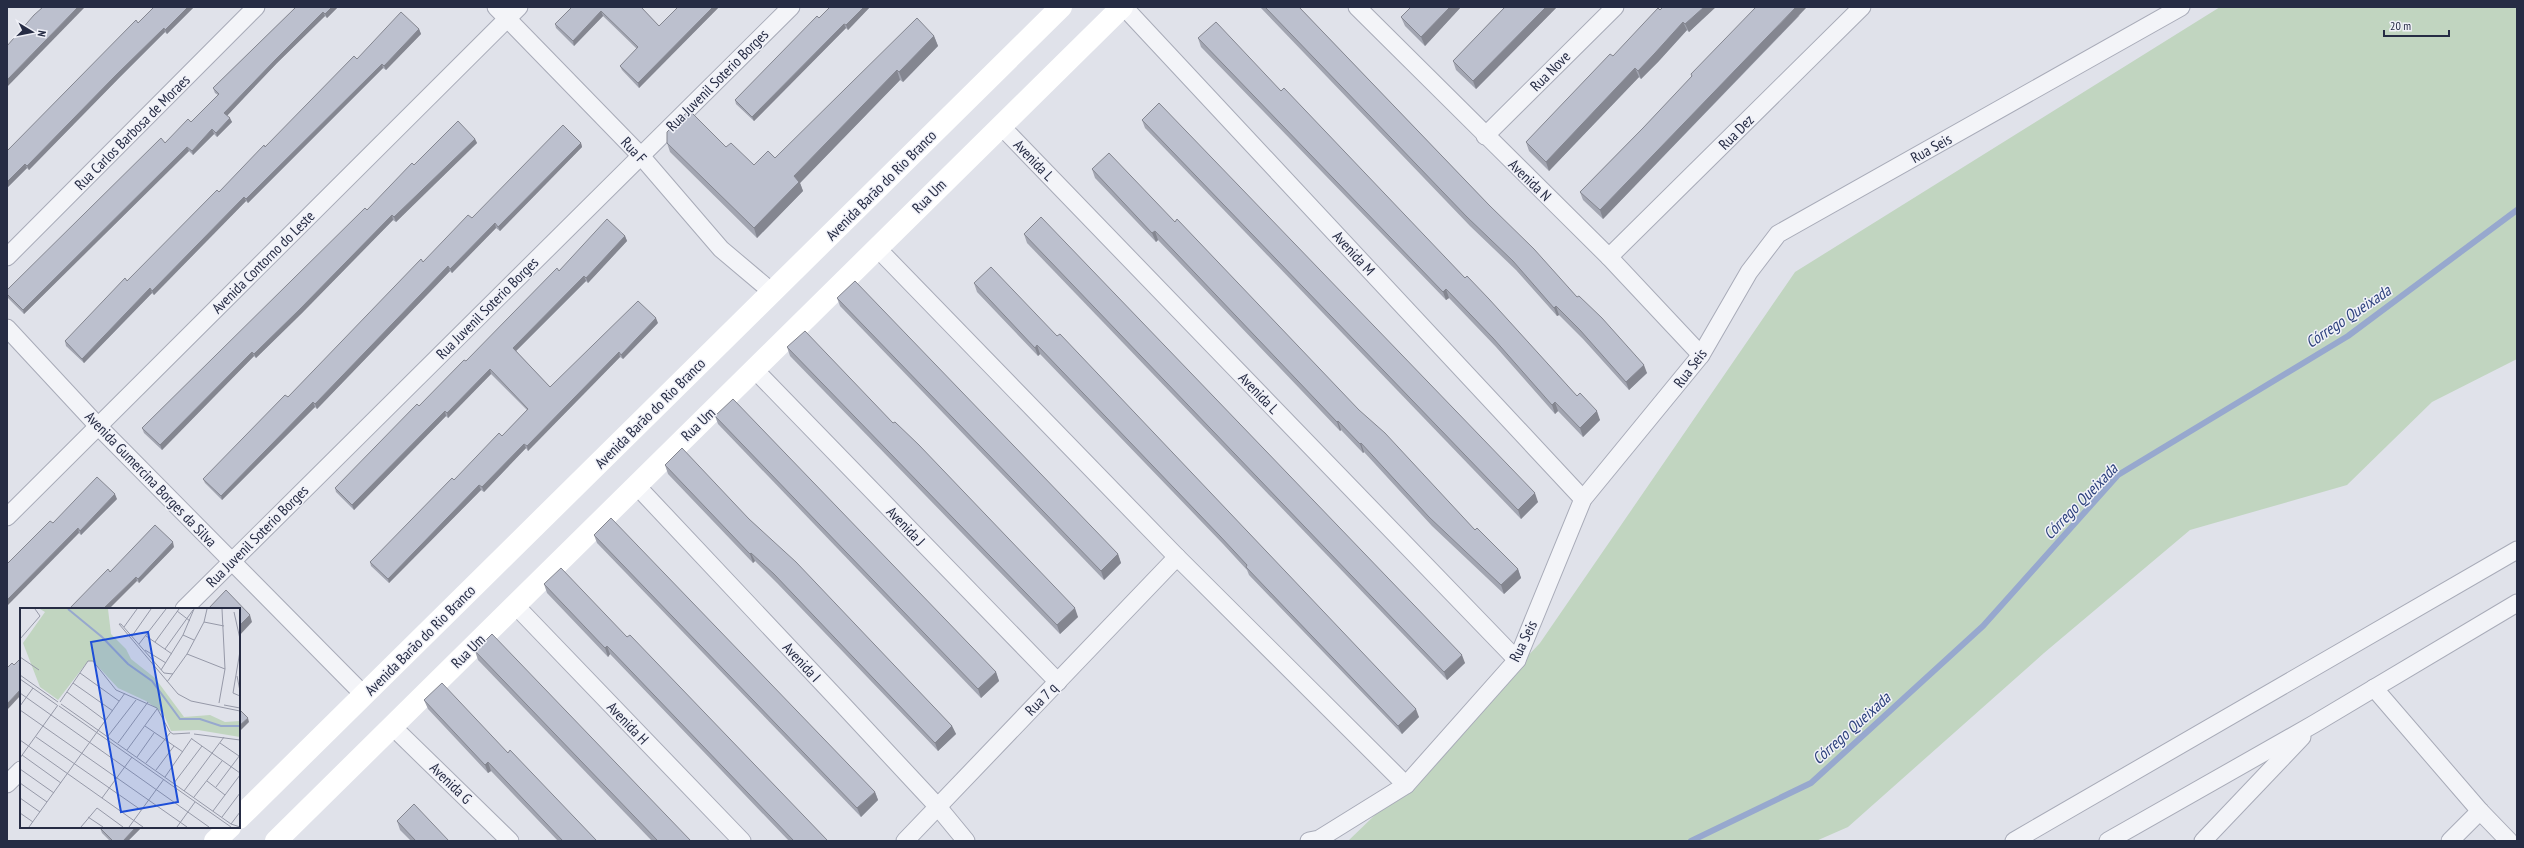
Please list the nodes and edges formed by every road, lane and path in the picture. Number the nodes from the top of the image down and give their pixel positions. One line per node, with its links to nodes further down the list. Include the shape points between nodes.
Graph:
1 (256, 7): 15 (street, Rua Carlos Barbosa de Moraes)
2 (790, 7): 12 (street, Rua Juvenil Soterio Borges)
3 (1061, 7): 16 (street, Avenida Barão do Rio Branco)
4 (1123, 7): 10 (street, Rua Um); 22 (street, Avenida M)
5 (1356, 7): 11 (street, Avenida N)
6 (1615, 7): 11 (street, Rua Nove)
7 (1862, 7): 14 (street, Rua Dez)
8 (2181, 7): 18 (street, Rua Seis, via 1778,234 1749,272)
9 (507, 11): 12 (street, Rua F); 20 (street, Avenida Contorno do Leste)
10 (1001, 126): 13 (street, Rua Um); 30 (street, Avenida L)
11 (1485, 136): 14 (street, Avenida N)
12 (641, 156): 16 (street, Rua F, via 721,249); 26 (street, Rua Juvenil Soterio Borges)
13 (877, 248): 19 (street, Rua Um); 25 (street)
14 (1610, 256): 18 (street, Avenida N)
15 (7, 258)
16 (772, 292): 33 (street, Avenida Barão do Rio Branco)
17 (7, 328): 20 (street, Avenida Gumercina Borges da Silva)
18 (1701, 355): 22 (street, Rua Seis)
19 (754, 369): 21 (street, Rua Um); 31 (street, Avenida J)
20 (98, 426): 23 (street, Avenida Contorno do Leste); 26 (street, Avenida Gumercina Borges da Silva)
21 (636, 485): 28 (street, Rua Um); 39 (street, Avenida I)
22 (1583, 500): 30 (street, Rua Seis)
23 (7, 516)
24 (2517, 550): 50 (street)
25 (1177, 557): 31 (street, Rua 7 q); 38 (street)
26 (232, 561): 29 (street, Rua Juvenil Soterio Borges); 33 (street, Avenida Gumercina Borges da Silva)
27 (2517, 603): 32 (street)
28 (515, 605): 35 (street, Rua Um); 46 (street, Avenida H)
29 (185, 608)
30 (1517, 660): 38 (street, Rua Seis)
31 (1058, 682): 39 (street, Rua 7 q)
32 (2374, 688): 34 (street); 40 (street)
33 (364, 695): 41 (street, Avenida Barão do Rio Branco)
34 (2314, 724): 51 (street); 52 (street)
35 (392, 726): 44 (street, Rua Um); 45 (street, Avenida G)
36 (20, 771): 37 (street)
37 (7, 784)
38 (1406, 786): 49 (street, Rua Seis, via 1318,839)
39 (938, 807): 47 (street, Rua 7 q); 48 (street, Avenida I)
40 (2480, 811): 53 (street); 54 (street)
41 (240, 817)
42 (229, 828): 43 (street)
43 (215, 841)
44 (276, 841)
45 (510, 841)
46 (742, 841)
47 (905, 841)
48 (966, 841)
49 (1309, 841)
50 (2014, 841)
51 (2108, 841)
52 (2203, 841)
53 (2450, 841)
54 (2509, 841)

